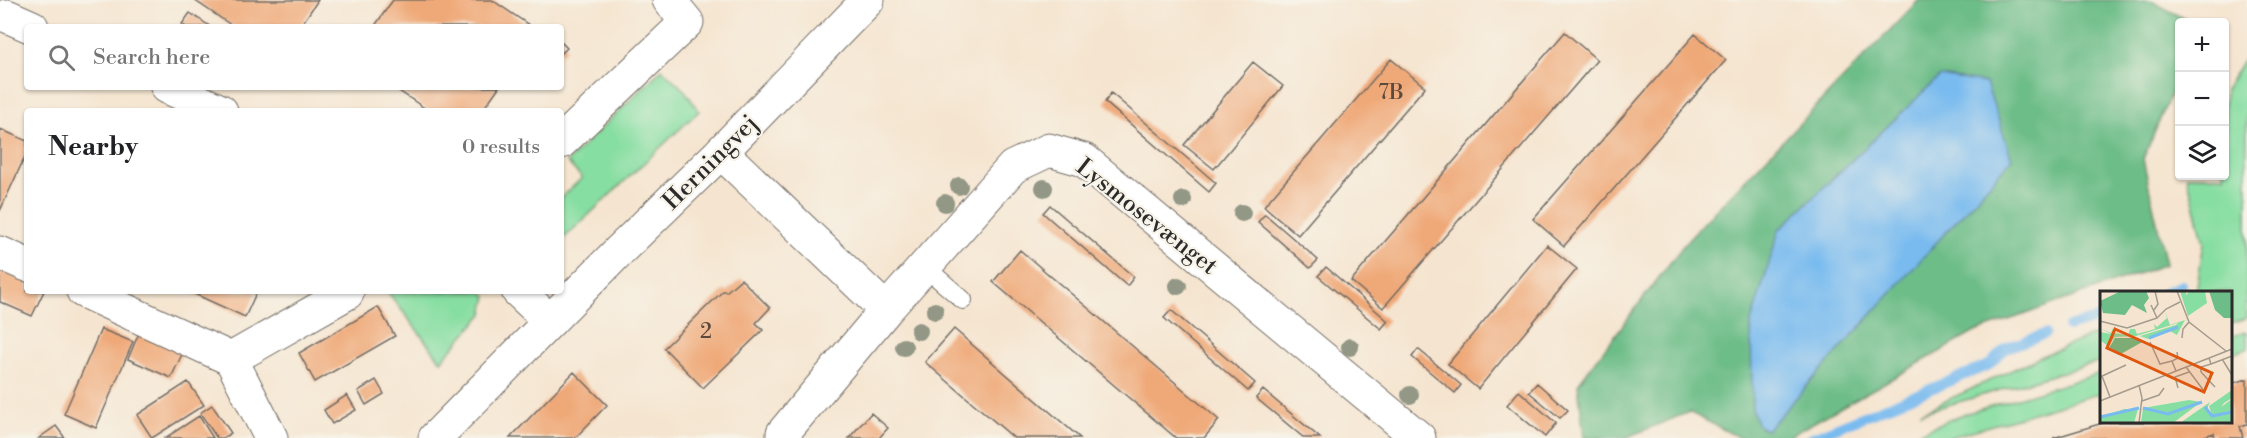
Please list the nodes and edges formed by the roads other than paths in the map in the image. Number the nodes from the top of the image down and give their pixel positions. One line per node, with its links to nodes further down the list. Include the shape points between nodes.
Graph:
1 (669, 0): 5 (street, via 687,22)
2 (868, 0): 6 (street, Herningvej)
3 (174, 90): 4 (street)
4 (214, 108)
5 (564, 139)
6 (721, 152): 14 (street); 15 (street, Herningvej)
7 (0, 253): 8 (street)
8 (24, 264)
9 (925, 267): 13 (lane); 14 (street, Lysmosevænget); 20 (street, Lysmosevænget, via 1013,167 1049,150 1084,160)
10 (90, 294): 16 (street)
11 (345, 294): 16 (street)
12 (521, 294): 15 (street)
13 (963, 300)
14 (886, 310): 19 (street, Lysmosevænget, via 783,433)
15 (550, 321): 18 (street, Herningvej)
16 (231, 359): 17 (street)
17 (271, 438)
18 (435, 438)
19 (783, 438)
20 (1419, 438)

